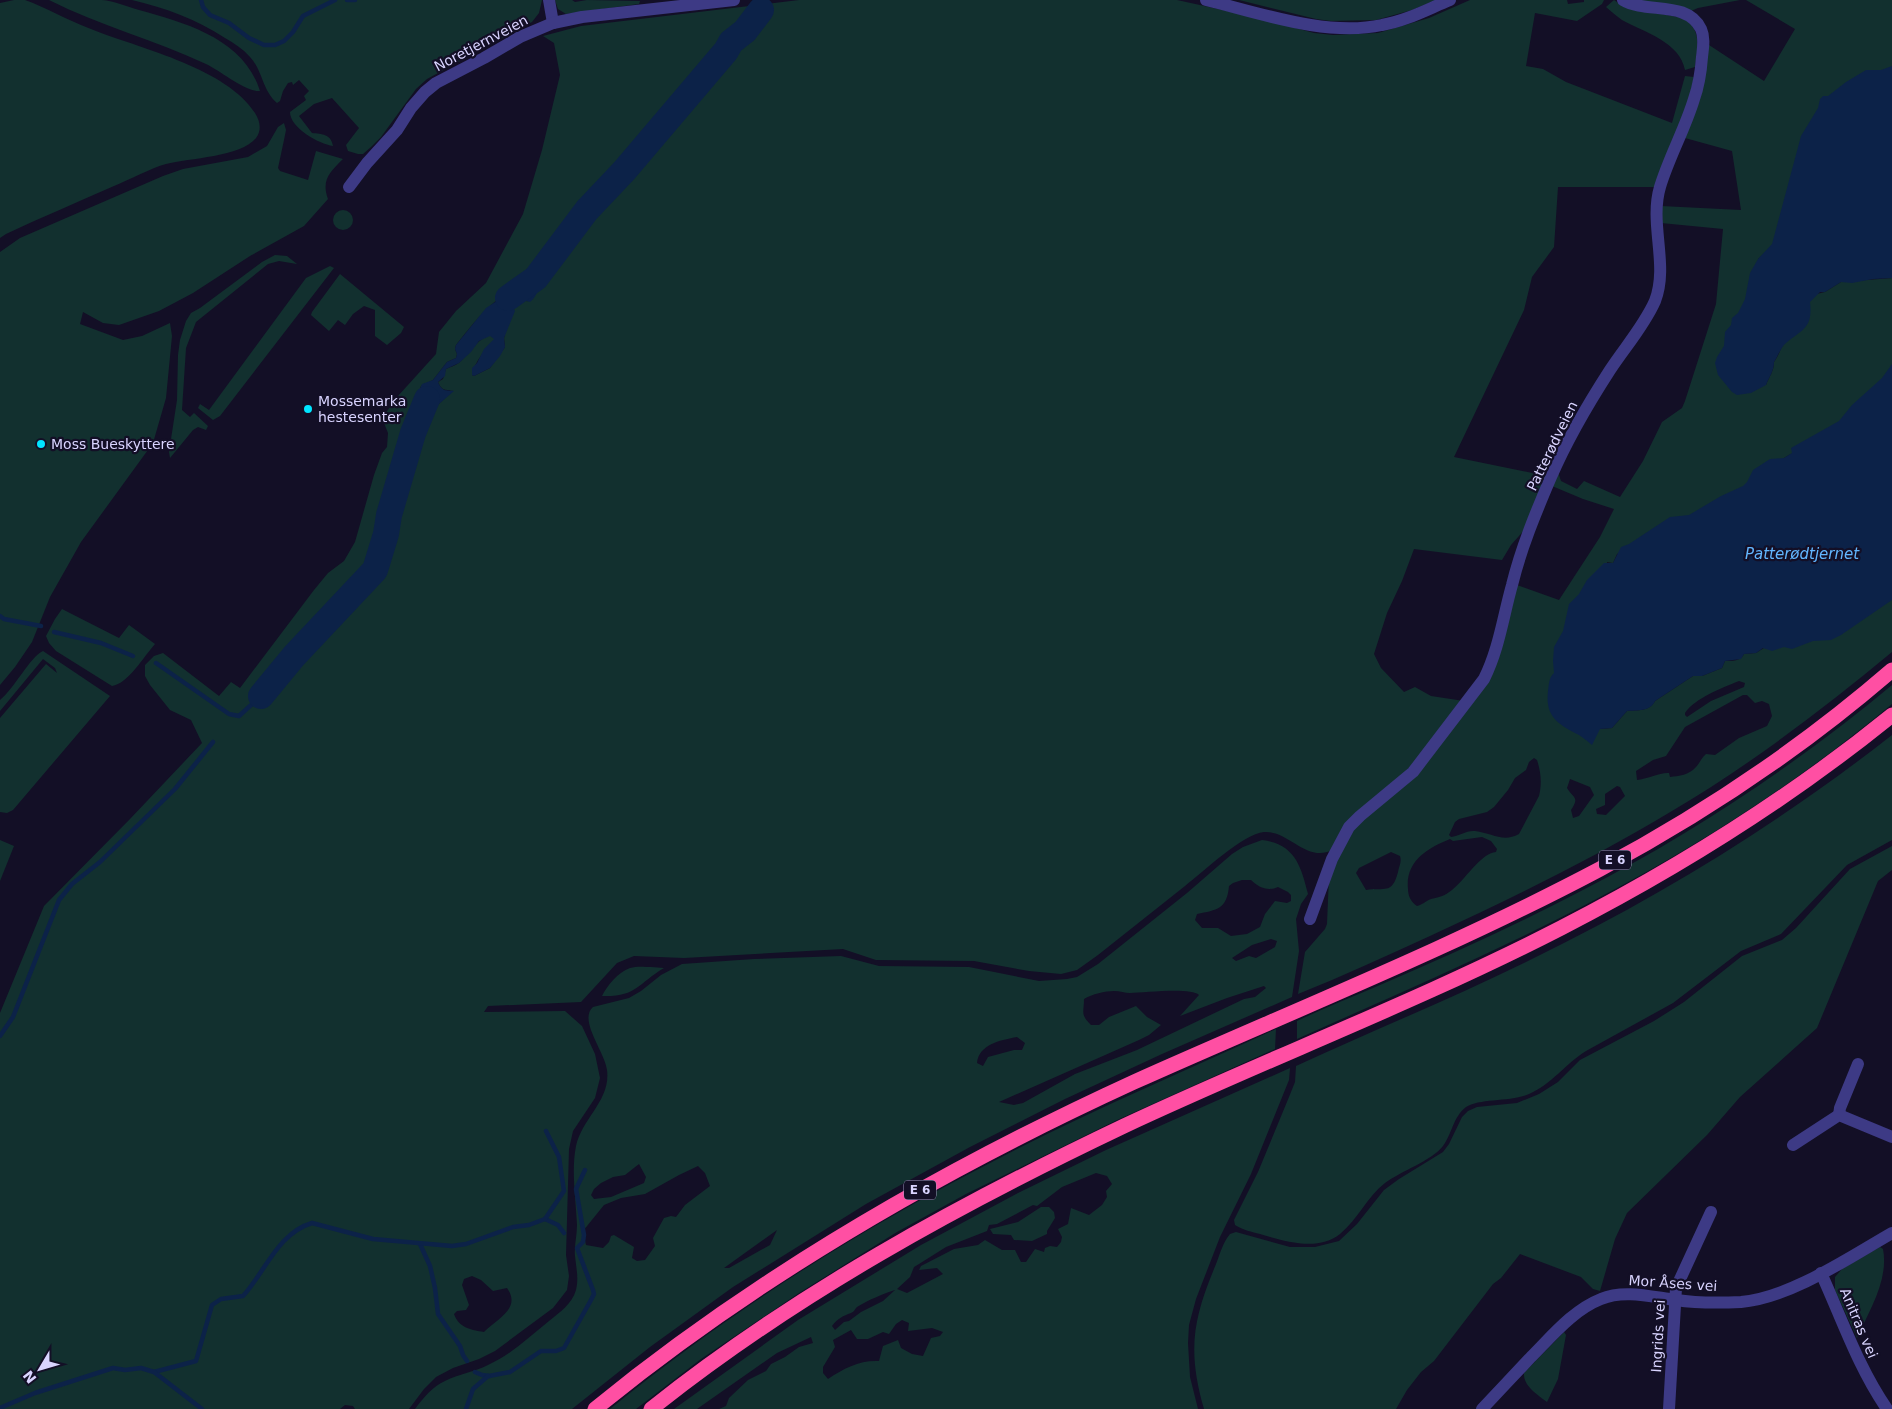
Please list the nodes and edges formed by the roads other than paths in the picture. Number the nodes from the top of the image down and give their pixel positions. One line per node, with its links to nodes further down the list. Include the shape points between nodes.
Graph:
1 (549, 0): 7 (street)
2 (734, 0): 6 (street, Noretjernveien)
3 (1206, 0): 4 (street, via 1327,27 1354,28 1382,26)
4 (1450, 0)
5 (1623, 0): 11 (street, Patterødveien, via 1690,16 1698,25 1703,40 1695,98 1657,198 1658,291 1645,320 1589,404 1550,478 1530,528 1493,662 1484,679 1413,772 1349,827 1332,859)
6 (652, 4): 7 (street, Noretjernveien)
7 (553, 24): 8 (street, Noretjernveien, via 520,37 436,83 411,108 397,130)
8 (349, 187)
9 (1892, 670): 20 (highway, E 6, via 1771,764 1683,821 1602,867 1470,934 1132,1084 996,1149 912,1194 795,1264 705,1324)
10 (1892, 714): 21 (highway, E 6, via 1794,789 1648,882 1454,979 1126,1125 941,1218 813,1295)
11 (1310, 919)
12 (1858, 1064): 13 (street)
13 (1839, 1116): 14 (street); 15 (street)
14 (1892, 1137)
15 (1793, 1145)
16 (1711, 1212): 19 (street, Ingrids vei, via 1678,1281)
17 (1892, 1233): 18 (street, Mor Åses vei)
18 (1821, 1273): 19 (street, Mor Åses vei, via 1779,1293 1751,1300); 24 (street, Anitras vei, via 1865,1374)
19 (1675, 1300): 22 (street, Mor Åses vei, via 1622,1294 1588,1304 1555,1332); 23 (street, Ingrids vei)
20 (595, 1409)
21 (651, 1409)
22 (1482, 1409)
23 (1669, 1409)
24 (1887, 1409)

